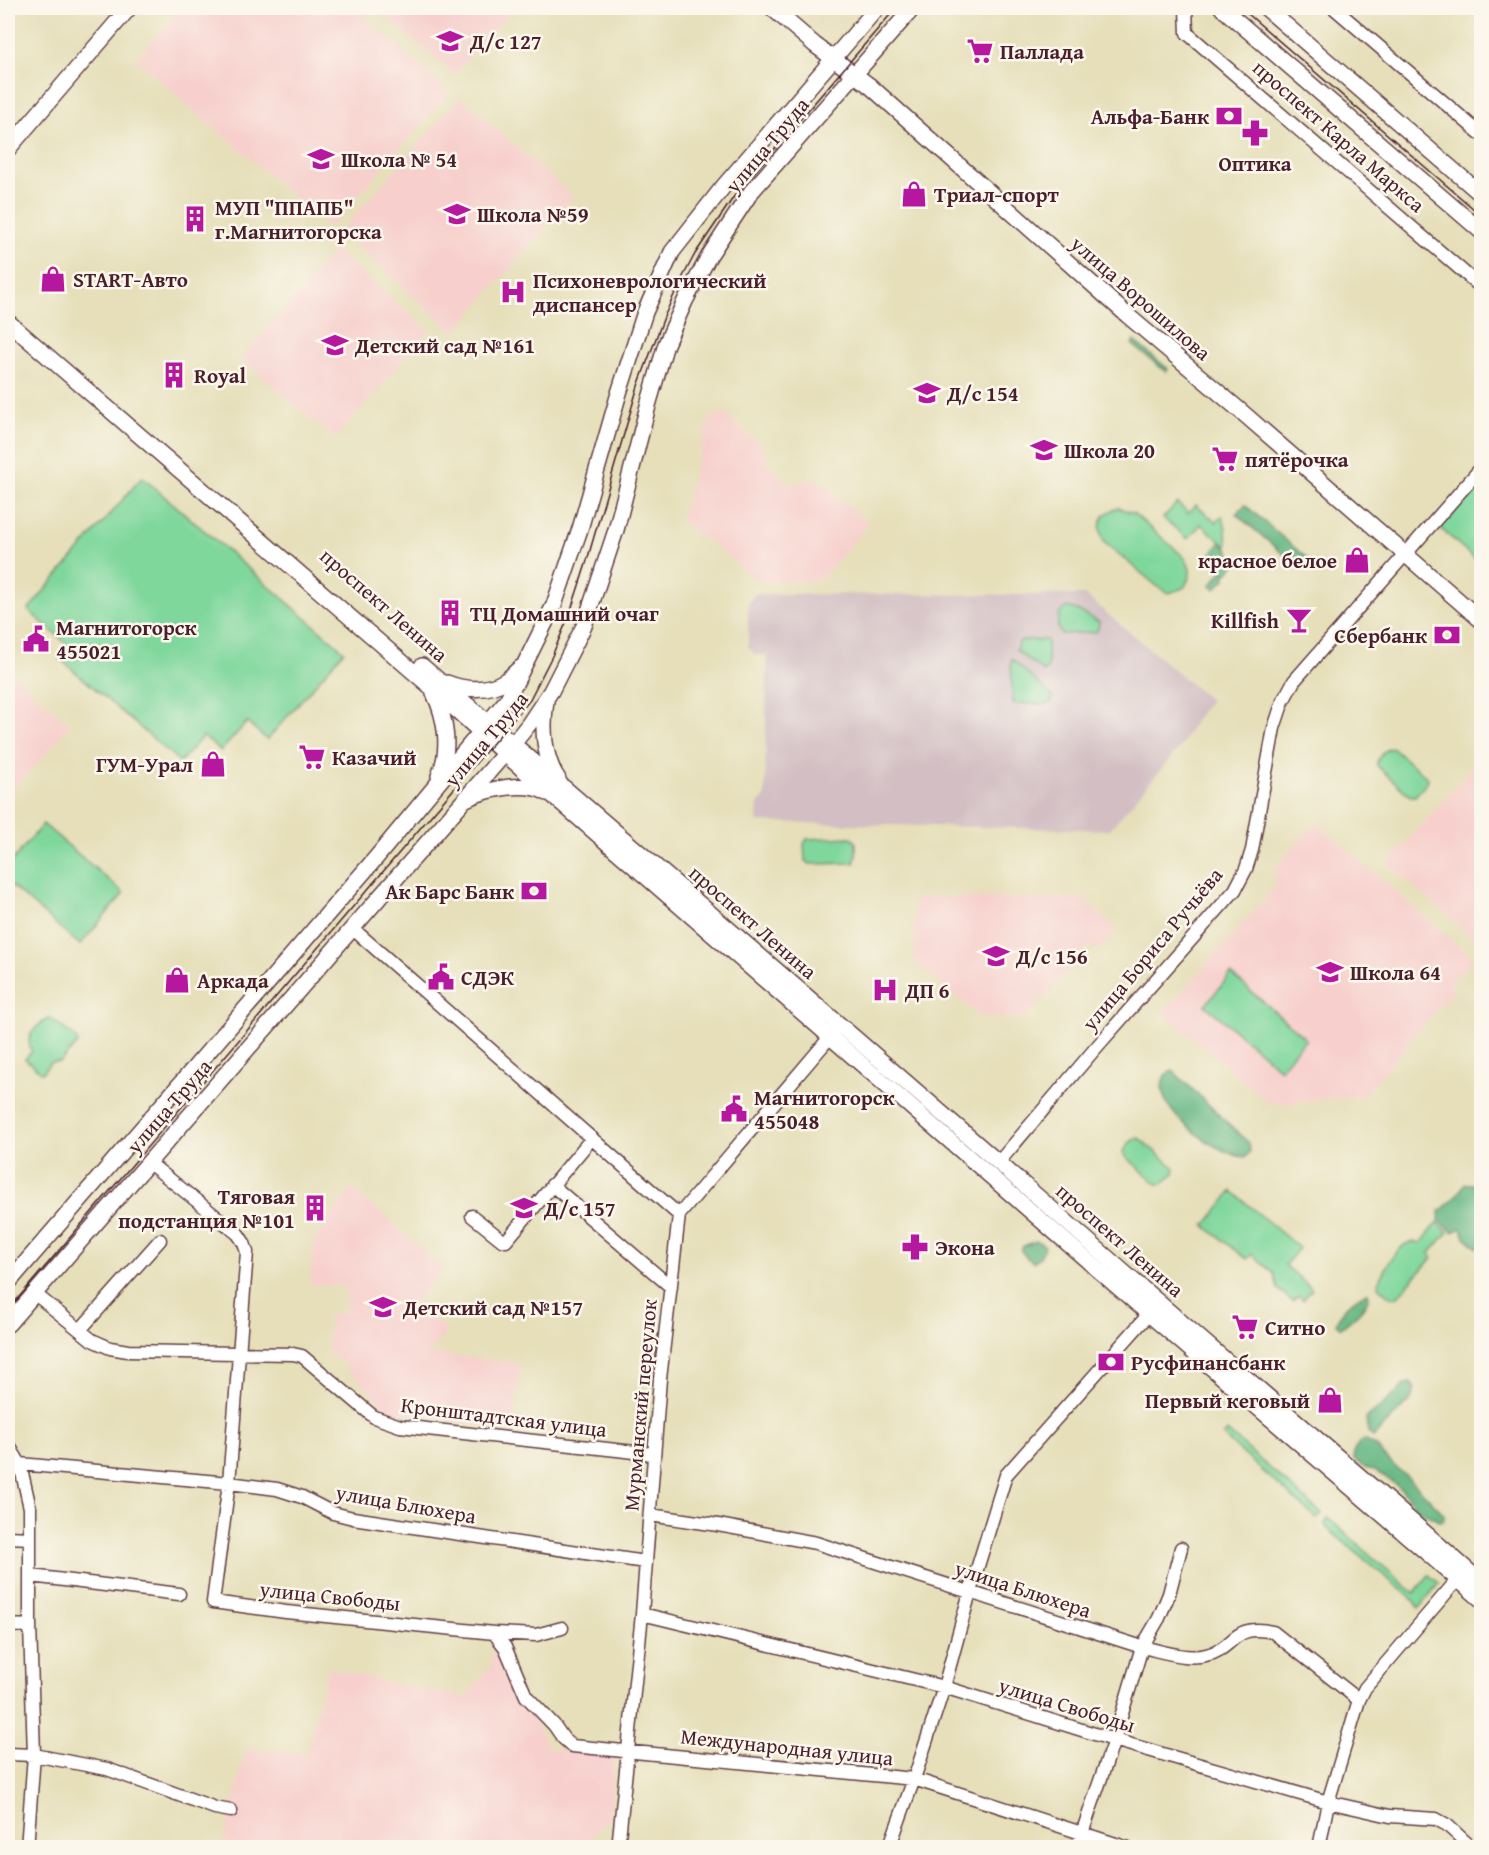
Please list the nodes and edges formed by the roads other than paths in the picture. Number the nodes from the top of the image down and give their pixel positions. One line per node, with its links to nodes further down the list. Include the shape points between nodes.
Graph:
1 (129, 8): 12 (main road)
2 (772, 8): 9 (main road, улица Ворошилова)
3 (876, 8): 9 (main road, улица Труда)
4 (913, 8): 10 (main road, улица Труда)
5 (1186, 8): 15 (street, проспект Карла Маркса, via 1187,33)
6 (1222, 8): 14 (main road, проспект Карла Маркса)
7 (1266, 8): 13 (main road)
8 (1334, 8): 11 (street)
9 (833, 59): 10 (main road, улица Ворошилова); 21 (main road, улица Труда, via 672,252 645,312 554,605)
10 (855, 75): 19 (main road, улица Ворошилова); 23 (main road, улица Труда, via 751,192 685,301 666,344 616,530 584,626)
11 (1482, 135)
12 (8, 149)
13 (1482, 195)
14 (1482, 231)
15 (1482, 288)
16 (8, 310): 22 (main road, проспект Ленина)
17 (8, 322): 22 (main road, проспект Ленина)
18 (1482, 468): 19 (street, улица Бориса Ручьёва)
19 (1405, 555): 20 (main road, улица Ворошилова); 33 (street, улица Бориса Ручьёва, via 1294,681 1283,701 1274,728 1252,850 1235,890)
20 (1482, 621)
21 (527, 662): 22 (main road, via 505,681 491,687 459,688); 24 (main road, улица Труда, via 507,700)
22 (434, 683): 24 (main road, проспект Ленина); 26 (main road, via 446,744 444,764)
23 (547, 699): 25 (main road, улица Труда); 27 (main road, via 545,743)
24 (484, 727): 25 (main road, проспект Ленина); 26 (main road, улица Труда)
25 (508, 748): 27 (main road, проспект Ленина); 28 (main road, улица Труда)
26 (433, 789): 38 (main road, улица Труда)
27 (562, 794): 28 (main road, via 530,787 502,788); 30 (main road, проспект Ленина)
28 (461, 802): 29 (main road, улица Труда)
29 (352, 928): 31 (street); 32 (main road, улица Труда)
30 (836, 1030): 33 (main road, проспект Ленина); 35 (street)
31 (592, 1138): 34 (street); 35 (street)
32 (148, 1162): 40 (main road, улица Труда); 44 (street, via 238,1234 244,1243 248,1261)
33 (993, 1169): 41 (main road, проспект Ленина); 54 (main road, проспект Ленина, via 1063,1217 1277,1403)
34 (552, 1185): 36 (street, via 506,1241); 39 (street)
35 (679, 1215): 39 (street, Мурманский переулок)
36 (472, 1216)
37 (160, 1240): 43 (street)
38 (8, 1283)
39 (671, 1287): 46 (street, Мурманский переулок)
40 (34, 1293): 42 (main road, улица Труда); 43 (street, Кронштадтская улица)
41 (1149, 1314): 54 (main road, проспект Ленина); 57 (street, via 1006,1475)
42 (8, 1324)
43 (80, 1330): 44 (street, Кронштадтская улица, via 110,1348)
44 (239, 1352): 46 (street, Кронштадтская улица, via 302,1356 374,1417 400,1426); 48 (street)
45 (8, 1444): 47 (street)
46 (653, 1454): 49 (street, Мурманский переулок)
47 (20, 1464): 48 (street, улица Блюхера); 51 (street, via 30,1508)
48 (229, 1483): 53 (street, улица Блюхера, via 277,1489 353,1518); 64 (street, улица Свободы, via 213,1602)
49 (650, 1515): 53 (street, Мурманский переулок); 57 (street, улица Блюхера, via 816,1543)
50 (8, 1537): 51 (street)
51 (30, 1539): 55 (street)
52 (1181, 1548): 65 (street, via 1169,1594)
53 (645, 1562): 60 (street, Мурманский переулок)
54 (1463, 1574): 56 (main road, проспект Ленина); 59 (main road, проспект Ленина); 67 (street, via 1365,1688)
55 (30, 1576): 58 (street); 61 (street)
56 (1482, 1583)
57 (970, 1592): 65 (street, улица Блюхера); 66 (street)
58 (179, 1594)
59 (1482, 1600)
60 (642, 1614): 66 (street, улица Свободы); 69 (street, Мурманский переулок)
61 (30, 1625): 62 (street); 71 (street)
62 (8, 1626)
63 (562, 1628): 64 (street, улица Свободы, via 536,1635)
64 (494, 1633): 69 (street, Международная улица, via 505,1647 526,1695 572,1746)
65 (1142, 1647): 67 (street, улица Блюхера, via 1189,1656 1205,1655 1244,1631 1273,1632); 68 (street)
66 (944, 1687): 68 (street, улица Свободы); 72 (street)
67 (1359, 1700): 73 (street)
68 (1114, 1740): 73 (street, улица Свободы); 75 (street)
69 (627, 1750): 72 (street, Международная улица); 77 (street, Мурманский переулок)
70 (8, 1754): 71 (street)
71 (34, 1755): 74 (street, via 107,1769); 76 (street)
72 (914, 1779): 75 (street, Международная улица); 78 (street)
73 (1329, 1802): 81 (street); 82 (street, улица Свободы, via 1390,1816 1436,1819)
74 (231, 1811)
75 (1081, 1834): 79 (street); 80 (street, Международная улица)
76 (27, 1848)
77 (618, 1848)
78 (889, 1848)
79 (1077, 1848)
80 (1128, 1848)
81 (1319, 1848)
82 (1472, 1848)

